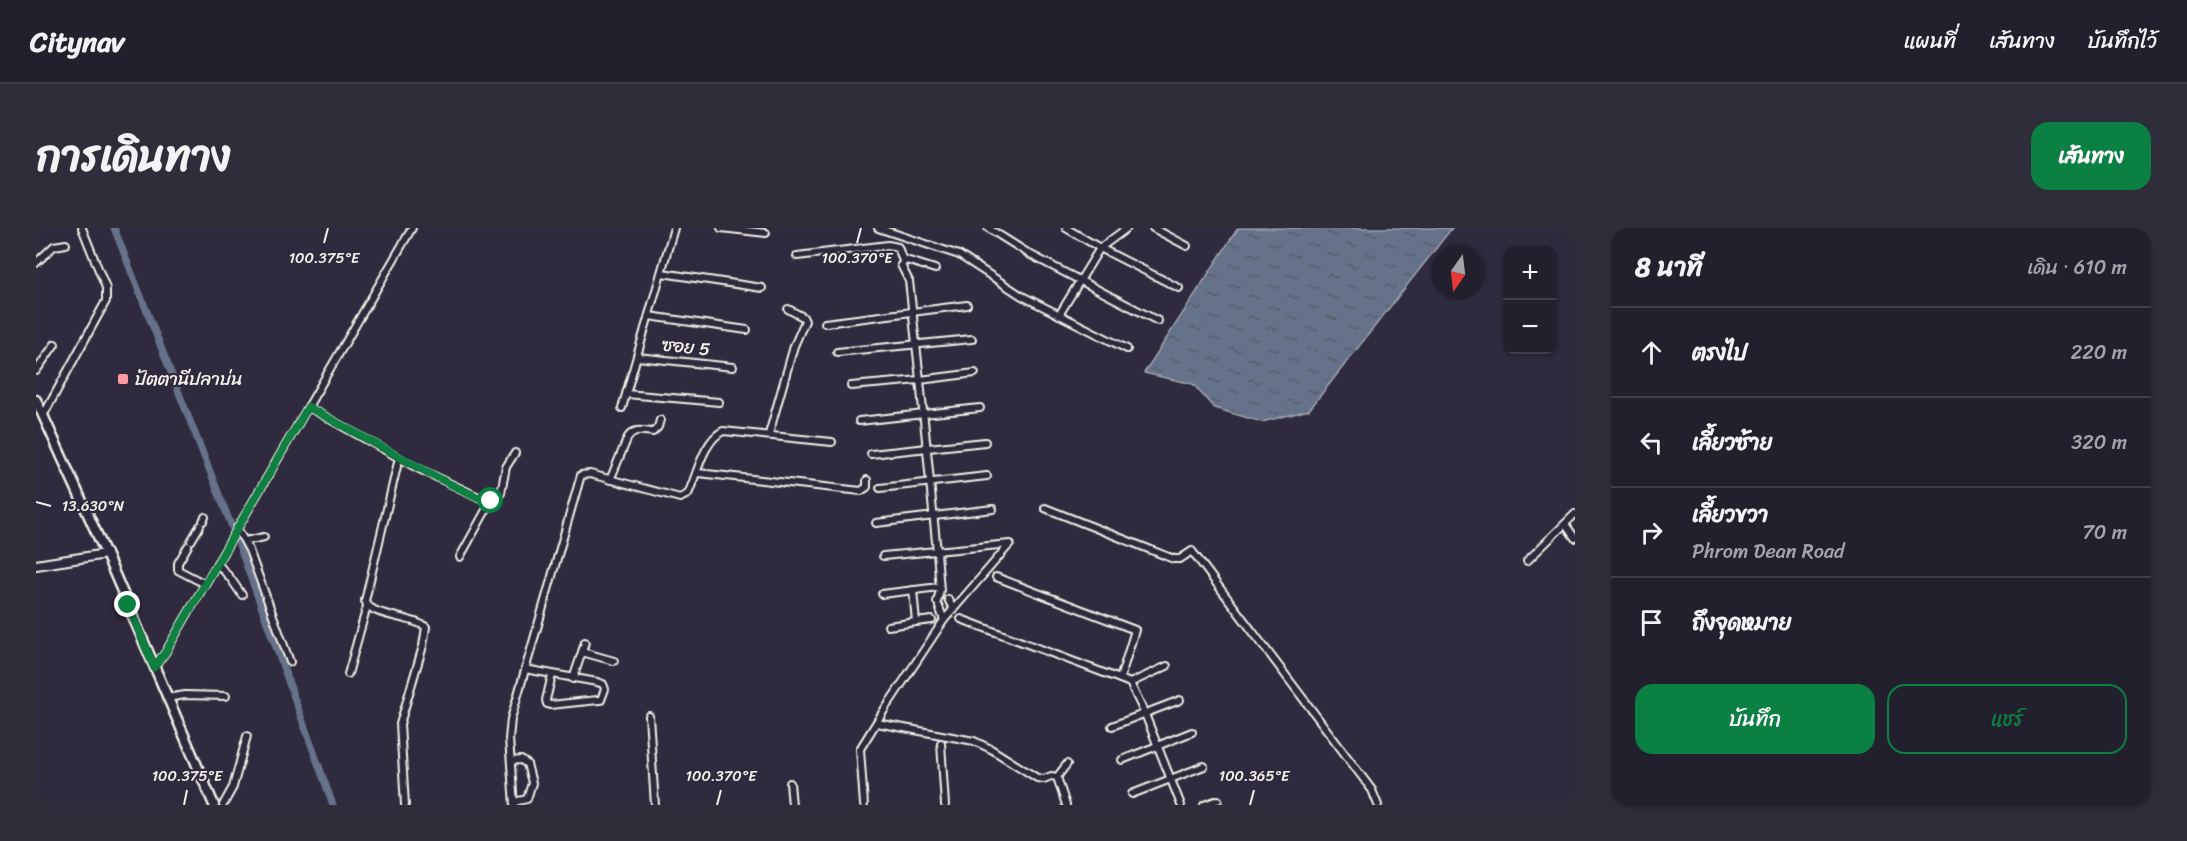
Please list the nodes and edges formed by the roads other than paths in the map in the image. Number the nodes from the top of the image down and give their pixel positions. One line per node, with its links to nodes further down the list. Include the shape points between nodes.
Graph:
1 (82, 228): 50 (street, via 106,288 106,301)
2 (412, 228): 46 (street)
3 (674, 228): 20 (street)
4 (721, 228): 11 (street)
5 (878, 228): 27 (street, via 959,255 1001,284)
6 (988, 228): 12 (street)
7 (1004, 228): 12 (street)
8 (1066, 228): 15 (street)
9 (1127, 228): 15 (street)
10 (1153, 228): 14 (street)
11 (766, 233)
12 (1000, 236): 21 (street)
13 (66, 244): 18 (street, via 54,246)
14 (1187, 246)
15 (1100, 248): 21 (street); 23 (street)
16 (797, 256): 17 (street, via 888,246 898,248)
17 (903, 261): 19 (street); 26 (street)
18 (36, 263)
19 (935, 269)
20 (662, 273): 22 (street); 28 (street)
21 (1080, 281): 27 (street); 29 (street)
22 (762, 288)
23 (1179, 288)
24 (967, 305): 26 (street)
25 (788, 309): 53 (street, via 805,321)
26 (913, 311): 30 (street); 34 (street)
27 (1059, 315): 35 (street)
28 (649, 316): 31 (street); 37 (street)
29 (1158, 321)
30 (825, 323)
31 (747, 330)
32 (972, 339): 34 (street)
33 (55, 344): 39 (street)
34 (916, 345): 36 (street); 41 (street)
35 (1127, 349)
36 (837, 352)
37 (637, 357): 38 (street, ซอย 5); 43 (street)
38 (733, 367)
39 (36, 371)
40 (975, 373): 41 (street)
41 (920, 380): 42 (street); 49 (street)
42 (850, 386)
43 (626, 394): 45 (street); 47 (street)
44 (36, 400): 50 (main road)
45 (719, 402)
46 (308, 407): 59 (street); 74 (street)
47 (622, 408)
48 (980, 408): 49 (street)
49 (924, 413): 52 (street); 56 (street)
50 (43, 416): 79 (main road)
51 (660, 420): 62 (street, via 654,432 632,432)
52 (859, 421)
53 (769, 434): 55 (street); 60 (street, via 723,431 715,435)
54 (985, 441): 56 (street)
55 (832, 442)
56 (927, 448): 58 (street); 64 (street)
57 (515, 453): 66 (street, via 506,467 501,493)
58 (871, 454)
59 (399, 458): 66 (street); 91 (street, via 365,601)
60 (698, 473): 62 (street, via 688,494 680,498); 63 (street, via 861,491 867,487)
61 (987, 476): 64 (street)
62 (610, 480): 104 (street, via 584,473 579,479)
63 (867, 480)
64 (931, 482): 65 (street); 70 (street)
65 (880, 488)
66 (491, 501): 81 (street)
67 (1045, 508): 142 (street, via 1174,559 1191,551 1372,789)
68 (993, 509): 70 (street)
69 (1575, 514): 73 (street)
70 (934, 517): 72 (street); 78 (street)
71 (203, 521): 86 (street, via 178,563 178,570)
72 (876, 523)
73 (1565, 524): 76 (street); 82 (street)
74 (236, 530): 77 (street); 83 (street)
75 (264, 537): 77 (street)
76 (1575, 538)
77 (245, 541): 101 (street)
78 (937, 552): 80 (street); 88 (street); 92 (street, via 1010,544)
79 (106, 554): 84 (street); 103 (main road)
80 (883, 556)
81 (460, 557)
82 (1527, 561)
83 (217, 563): 86 (street); 90 (street)
84 (36, 565)
85 (996, 577): 108 (street, via 1135,630)
86 (205, 584): 103 (street)
87 (913, 590): 88 (street); 89 (street); 96 (street)
88 (943, 592): 92 (street); 94 (street, via 938,605)
89 (882, 594)
90 (242, 596)
91 (367, 606): 105 (street); 134 (street, via 426,627 400,724)
92 (953, 609): 94 (street)
93 (961, 619): 108 (street)
94 (944, 620): 115 (street)
95 (932, 621): 96 (street)
96 (916, 622): 97 (street)
97 (888, 626)
98 (585, 642): 99 (street)
99 (582, 652): 100 (street); 107 (street)
100 (614, 661)
101 (290, 662)
102 (1167, 666): 109 (street)
103 (154, 667): 111 (main road)
104 (525, 669): 106 (street); 122 (street, via 511,719)
105 (348, 675)
106 (552, 675): 107 (street); 107 (street, via 547,704 601,700 603,684)
107 (573, 679)
108 (1120, 679): 109 (street)
109 (1130, 683): 113 (street)
110 (226, 696): 111 (street)
111 (167, 698): 132 (main road)
112 (1180, 699): 113 (street)
113 (1145, 714): 116 (street); 120 (street)
114 (649, 716): 135 (street)
115 (877, 723): 125 (street, via 974,741 1037,778); 137 (street, via 860,749)
116 (1113, 726)
117 (1192, 732): 120 (street)
118 (247, 736): 133 (street, via 233,787)
119 (941, 743): 138 (street)
120 (1157, 747): 121 (street); 126 (street)
121 (1122, 760)
122 (511, 761): 130 (street, via 527,764 532,783); 131 (street)
123 (1067, 764): 125 (street)
124 (1204, 766): 126 (street)
125 (1057, 777): 139 (street)
126 (1171, 779): 128 (street); 140 (street)
127 (790, 783): 136 (street)
128 (1132, 794)
129 (1218, 800): 141 (street)
130 (529, 802): 131 (street)
131 (514, 803)
132 (214, 805)
133 (223, 805)
134 (405, 805)
135 (655, 805)
136 (792, 805)
137 (864, 805)
138 (945, 805)
139 (1066, 805)
140 (1180, 805)
141 (1204, 805)
142 (1378, 805)

